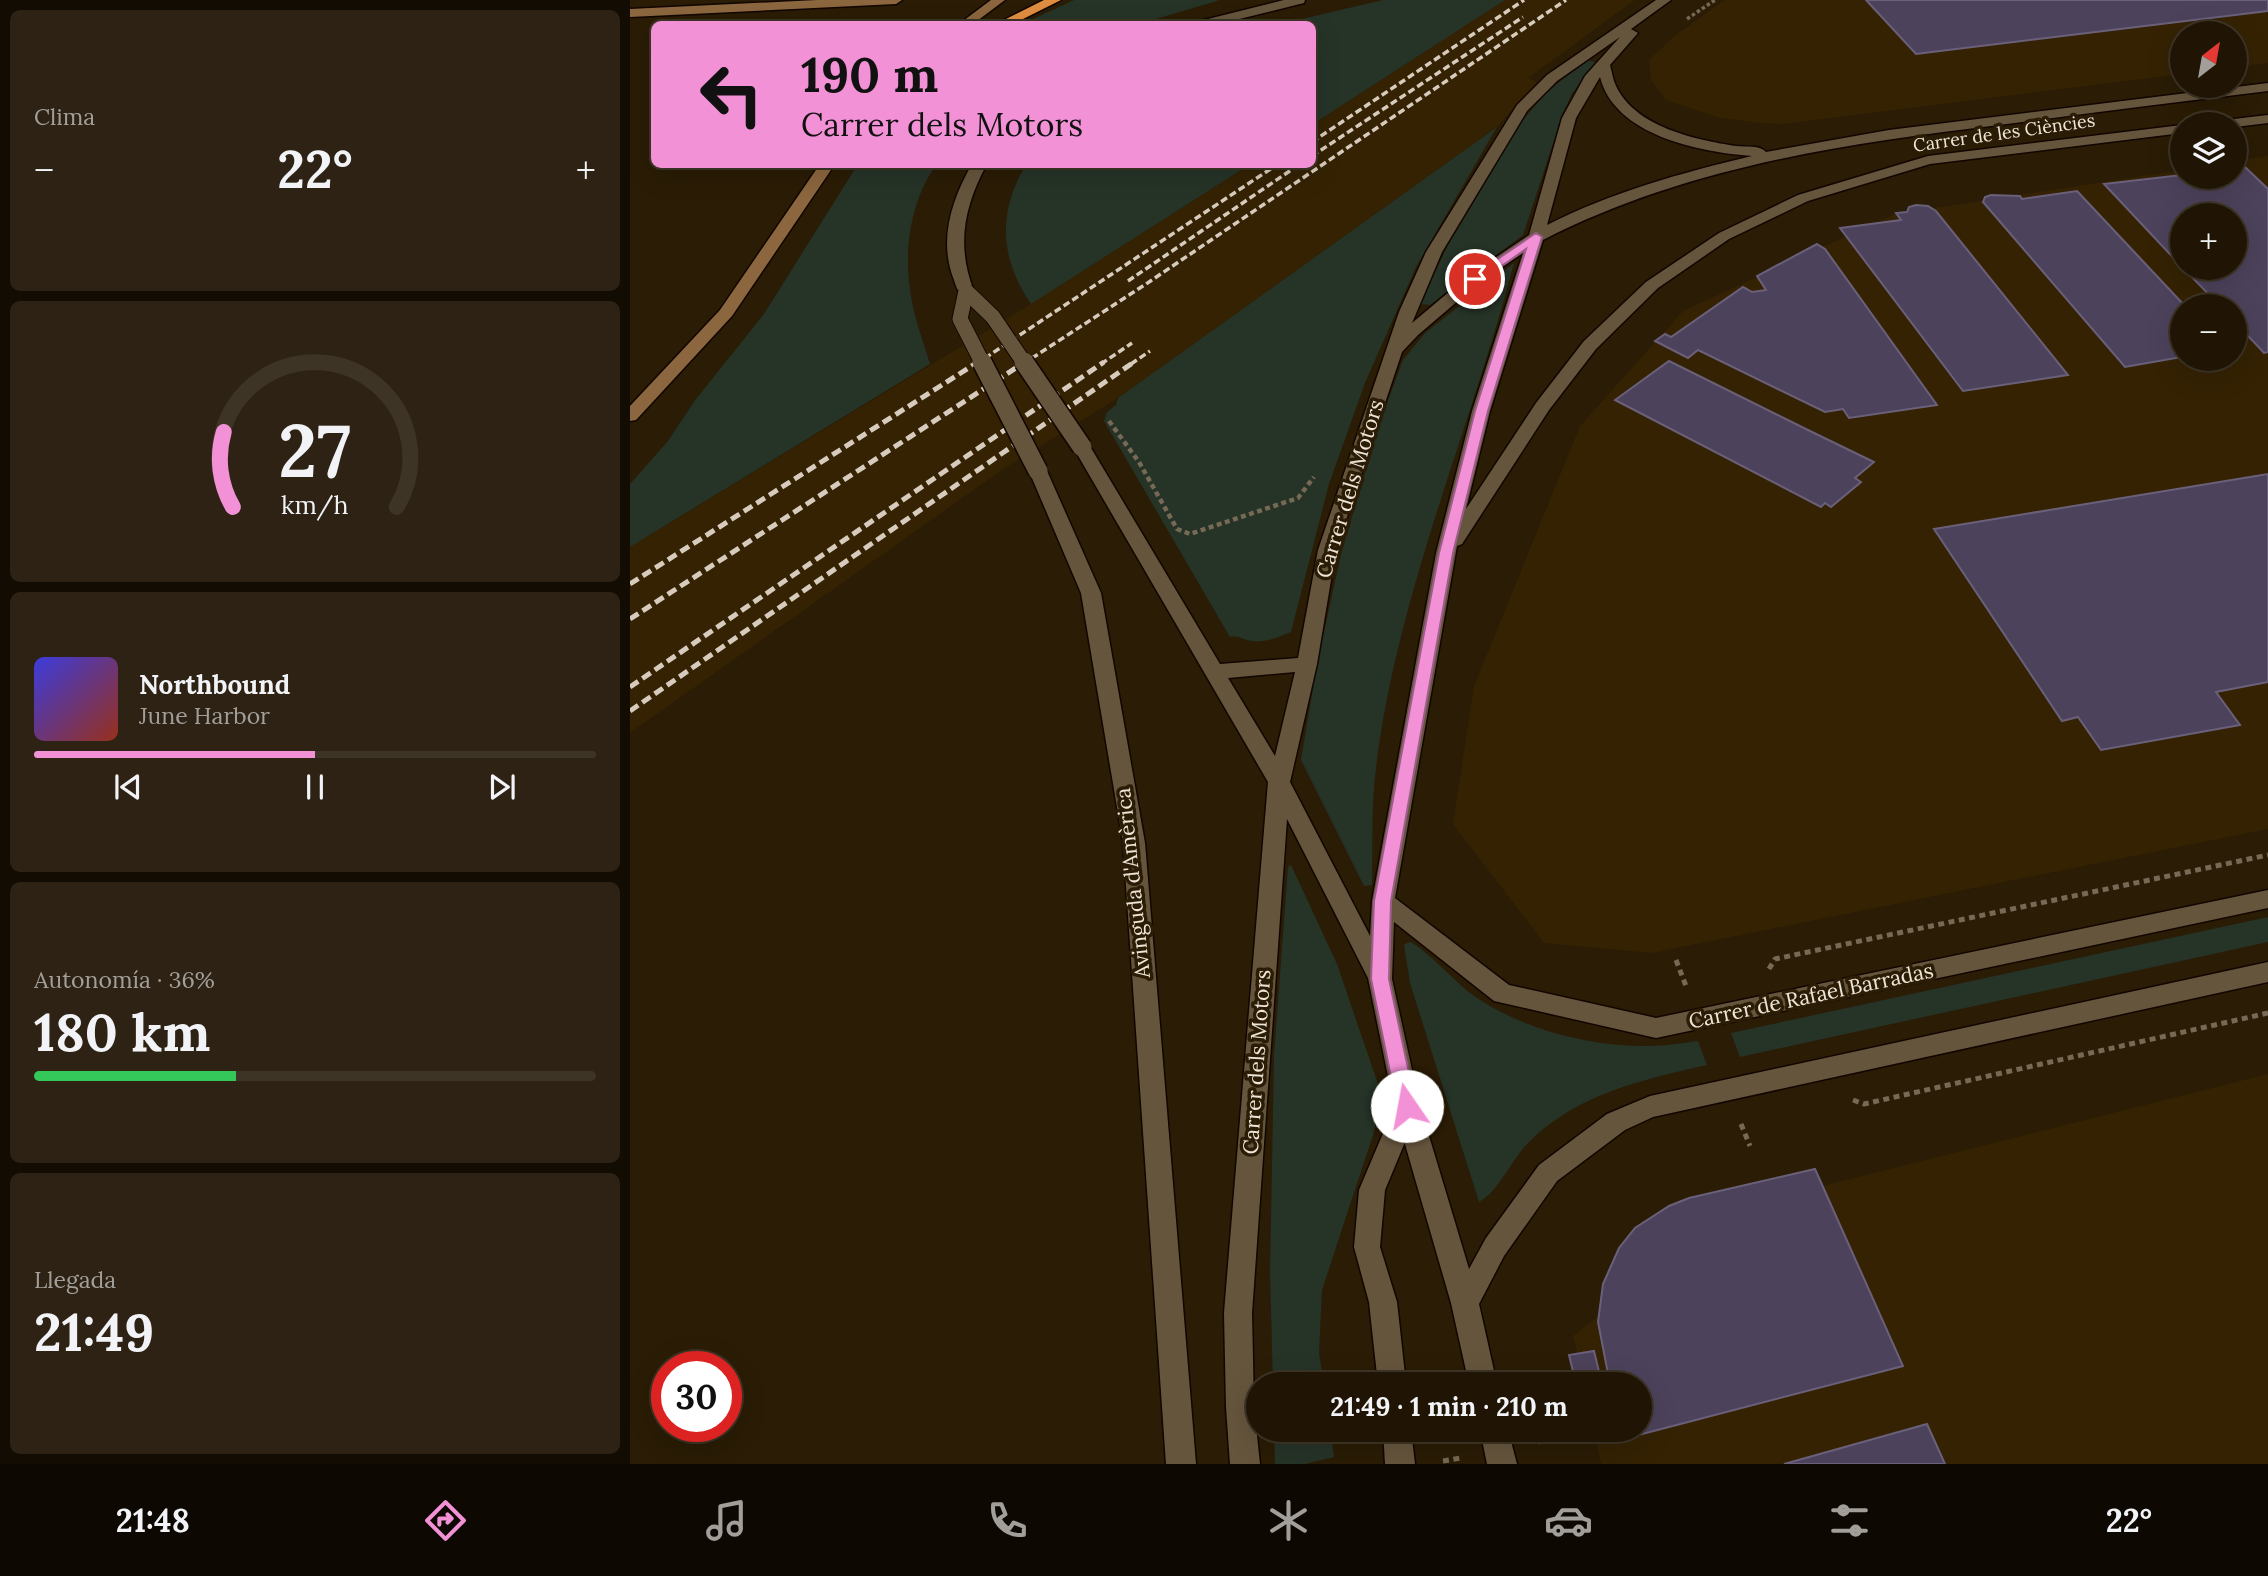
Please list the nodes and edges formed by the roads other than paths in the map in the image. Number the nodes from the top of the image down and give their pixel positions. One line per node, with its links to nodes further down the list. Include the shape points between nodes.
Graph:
1 (733, 0): 7 (street)
2 (896, 0): 7 (street)
3 (999, 0): 9 (street)
4 (1055, 0): 10 (highway)
5 (1299, 0): 11 (street)
6 (1661, 3): 12 (street, Carrer dels Motors); 22 (street, Carrer dels Motors, via 1552,78 1522,108 1434,252)
7 (761, 6): 8 (street)
8 (630, 13)
9 (969, 21)
10 (1010, 21)
11 (1217, 21)
12 (1603, 64): 17 (street, Carrer de les Ciències, via 1616,99 1657,128 1725,149); 20 (street, Carrer dels Motors, via 1582,89 1569,118)
13 (2268, 87): 17 (street, Carrer de les Ciències, via 1889,134)
14 (2268, 119): 15 (street)
15 (2247, 121)
16 (2170, 130): 24 (street, Carrer de les Ciències, via 1928,160 1803,198 1724,236 1653,285 1590,345 1542,407)
17 (1782, 153): 20 (street, Carrer de les Ciències, via 1636,192)
18 (825, 168): 23 (street, via 726,313)
19 (978, 168): 21 (street, Avinguda d'Amèrica, via 954,229 955,260)
20 (1536, 237): 22 (street, Carrer dels Motors, via 1432,314); 24 (street, Carrer dels Motors, via 1481,411)
21 (965, 291): 26 (street, bridge, via 993,317 1082,447); 38 (street, Avinguda d'Amèrica, bridge, via 960,319 1038,471 1091,593 1134,843)
22 (1390, 357): 25 (street, Carrer dels Motors, via 1327,550)
23 (630, 416)
24 (1446, 553): 29 (street, Carrer dels Motors)
25 (1307, 664): 26 (street); 27 (street, Carrer dels Motors)
26 (1214, 672): 27 (street)
27 (1279, 782): 31 (street); 39 (street, Carrer dels Motors, via 1238,1313)
28 (2268, 899): 29 (street, Carrer de Rafael Barradas, via 1656,1028 1502,994)
29 (1383, 901): 31 (street, Carrer dels Motors)
30 (2268, 972): 33 (street, via 1650,1107 1616,1122 1548,1172 1495,1247)
31 (1380, 979): 32 (street, Carrer dels Motors)
32 (1407, 1106): 33 (street, Carrer dels Motors); 34 (street, via 1372,1190 1367,1247 1383,1302)
33 (1465, 1303): 35 (street, Carrer dels Motors)
34 (1391, 1372)
35 (1480, 1372)
36 (1398, 1442): 40 (street)
37 (1497, 1442): 41 (street)
38 (1181, 1464)
39 (1245, 1464)
40 (1400, 1464)
41 (1502, 1464)

